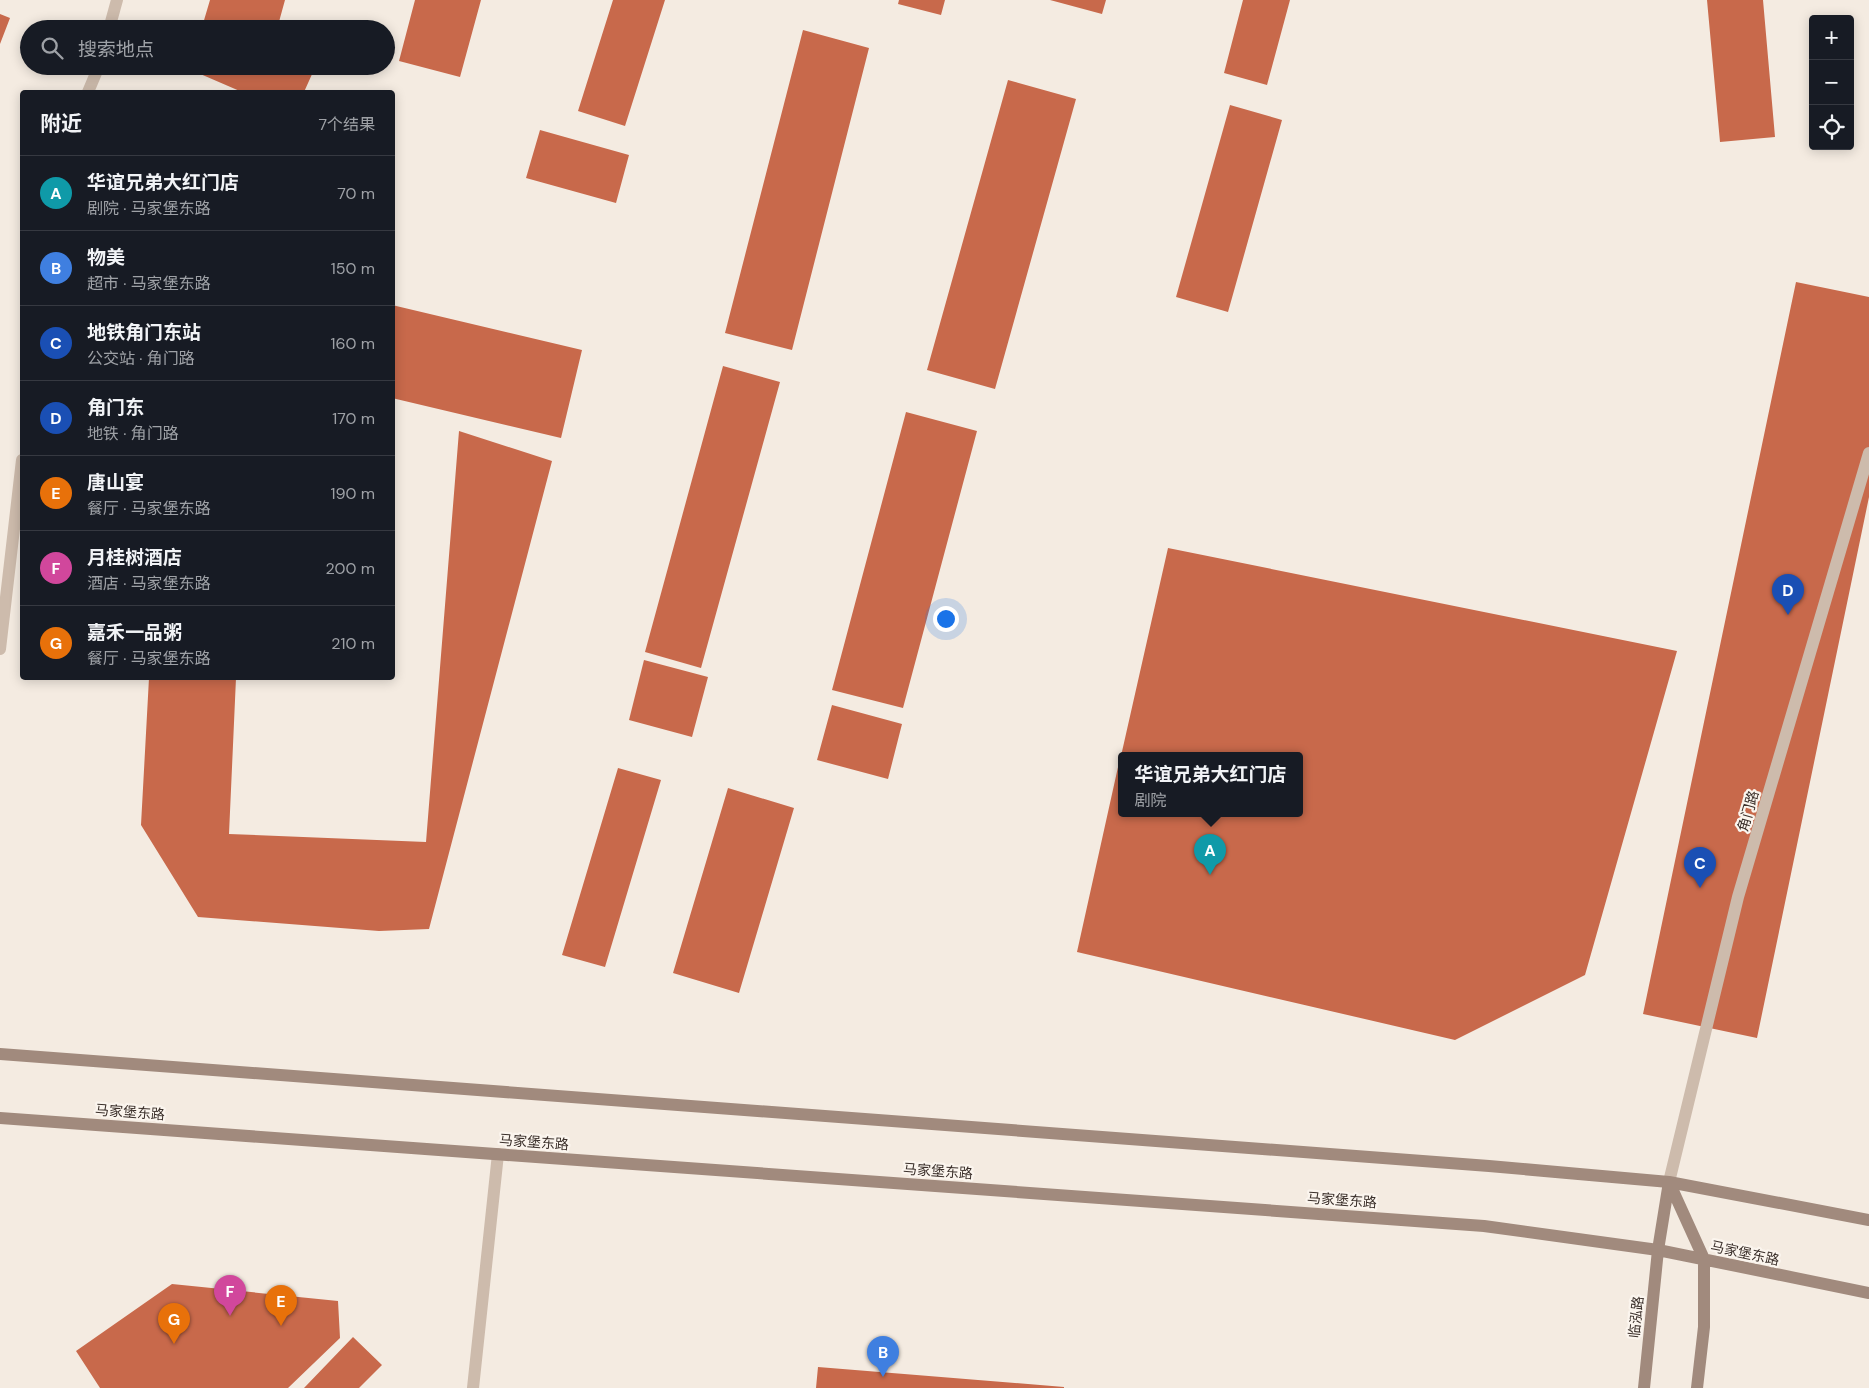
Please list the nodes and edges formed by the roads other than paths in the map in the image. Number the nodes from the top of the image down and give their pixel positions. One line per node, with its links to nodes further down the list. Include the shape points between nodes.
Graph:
1 (117, 0): 2 (street)
2 (111, 20)
3 (95, 75): 4 (street)
4 (89, 90)
5 (1869, 453): 11 (street, 角门路, via 1738,897)
6 (20, 477): 7 (street)
7 (0, 649)
8 (0, 1054): 11 (main road)
9 (0, 1118): 10 (main road, 马家堡东路)
10 (498, 1154): 13 (main road, 马家堡东路, via 1484,1226); 16 (street)
11 (1669, 1182): 12 (main road); 13 (main road, 临泓路); 14 (main road)
12 (1869, 1220)
13 (1658, 1250): 14 (main road, 马家堡东路); 17 (main road, 临泓路)
14 (1704, 1259): 15 (main road, 马家堡东路); 18 (main road, via 1704,1327)
15 (1869, 1293)
16 (473, 1388)
17 (1644, 1388)
18 (1696, 1388)

